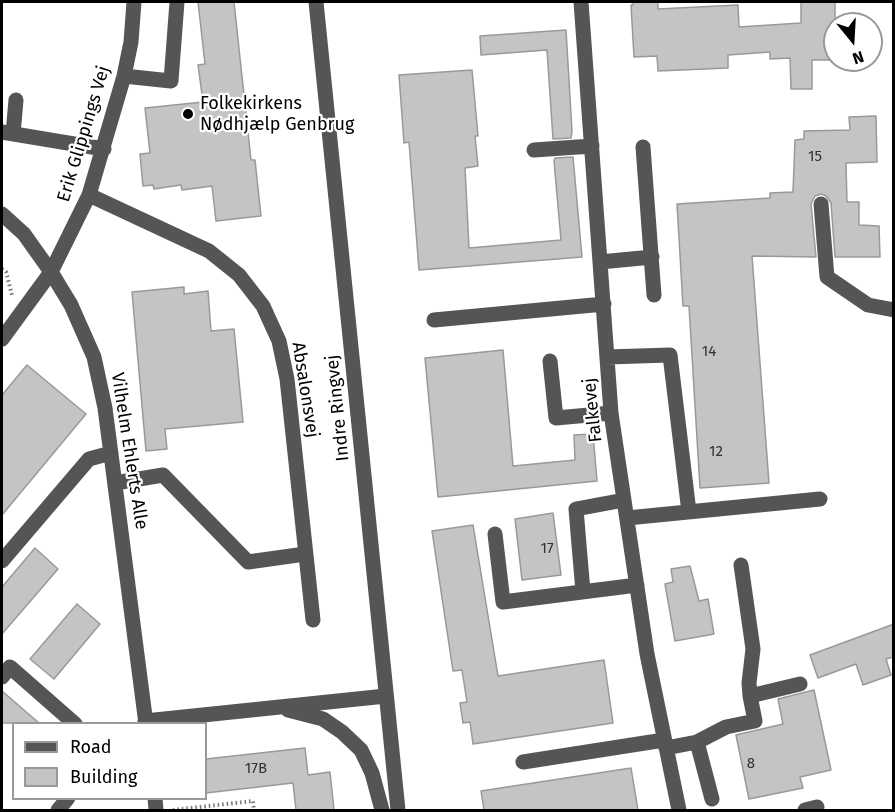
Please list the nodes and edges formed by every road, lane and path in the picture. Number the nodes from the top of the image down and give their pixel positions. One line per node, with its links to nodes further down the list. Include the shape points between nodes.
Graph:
1 (134, 2): 5 (street, Erik Glippings Vej)
2 (177, 2): 5 (street, via 171,81)
3 (316, 2): 41 (street, Indre Ringvej)
4 (581, 2): 8 (street, Falkevej)
5 (124, 76): 10 (street, Erik Glippings Vej)
6 (16, 100): 7 (street)
7 (7, 133): 10 (street)
8 (592, 146): 11 (street); 16 (street, Falkevej)
9 (643, 147): 15 (street)
10 (104, 149): 12 (street, Erik Glippings Vej)
11 (534, 150)
12 (89, 195): 17 (street, Erik Glippings Vej); 33 (street, Absalonsvej, via 209,251 239,275 263,306 279,341 287,379)
13 (822, 204): 20 (street, via 827,277 868,304)
14 (2, 214): 17 (street, Vilhelm Ehlerts Alle, via 24,234)
15 (652, 257): 16 (street); 18 (street)
16 (600, 262): 19 (street, Falkevej)
17 (51, 272): 22 (street, Erik Glippings Vej); 26 (street, Vilhelm Ehlerts Alle, via 71,304 94,357)
18 (654, 295)
19 (604, 304): 21 (street); 23 (street, Falkevej)
20 (894, 310)
21 (434, 320)
22 (2, 339)
23 (607, 357): 25 (street, Falkevej); 30 (street, via 670,356)
24 (550, 361): 25 (street, via 556,418)
25 (611, 413): 28 (street, Falkevej)
26 (111, 453): 27 (street, Vilhelm Ehlerts Alle); 34 (street, via 89,459)
27 (115, 483): 33 (street, via 163,475 248,562); 45 (street, Vilhelm Ehlerts Alle)
28 (624, 500): 31 (street, Falkevej); 37 (street, via 576,508)
29 (820, 500): 30 (street)
30 (689, 512): 31 (street)
31 (627, 518): 36 (street, Falkevej)
32 (495, 534): 37 (street, via 503,602)
33 (305, 554): 38 (street, Absalonsvej)
34 (2, 561)
35 (741, 565): 42 (street, via 753,649)
36 (637, 585): 37 (street); 47 (street, Falkevej, via 646,654)
37 (583, 592)
38 (313, 620)
39 (4, 668): 44 (street)
40 (800, 684): 42 (street)
41 (386, 696): 43 (street, Vilhelm Ehlerts Alle); 53 (street, Indre Ringvej)
42 (750, 696): 46 (street, via 755,721 726,727)
43 (276, 707): 45 (street, Vilhelm Ehlerts Alle); 52 (street, via 323,719 361,750)
44 (74, 722)
45 (146, 722)
46 (697, 742): 47 (street); 49 (street)
47 (665, 744): 48 (street); 54 (street, Falkevej)
48 (523, 762)
49 (712, 799)
50 (166, 810): 51 (path, via 253,801)
51 (254, 810)
52 (382, 810)
53 (398, 810)
54 (679, 810)

